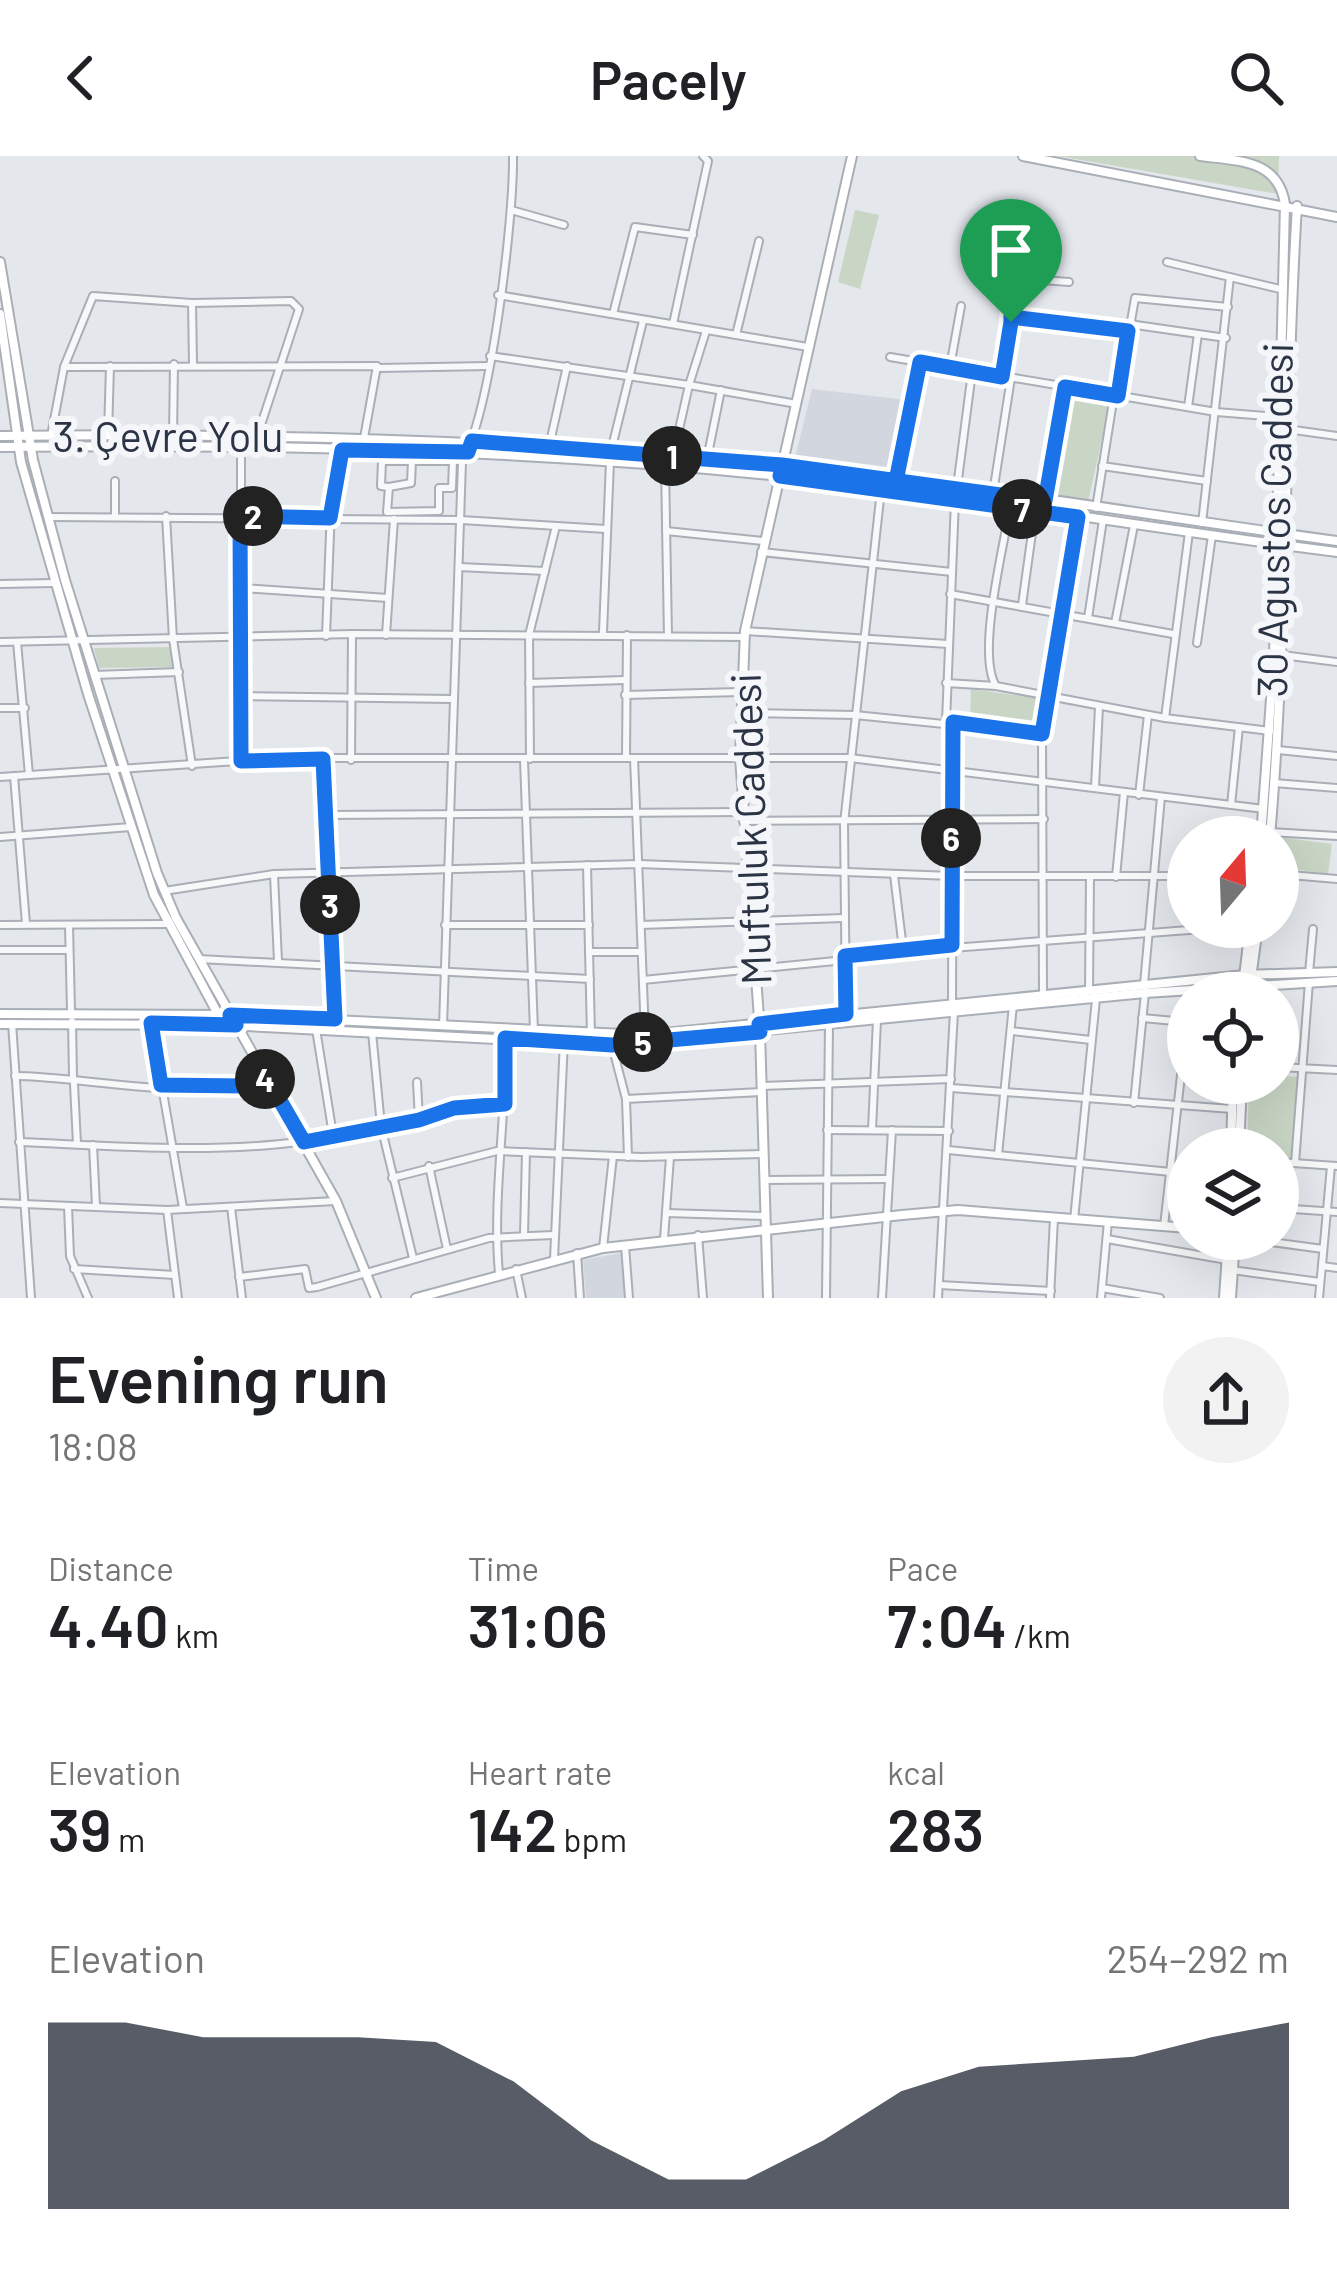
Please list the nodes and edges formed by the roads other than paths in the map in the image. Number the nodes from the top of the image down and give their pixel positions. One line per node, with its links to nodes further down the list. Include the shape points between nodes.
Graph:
1 (513, 156): 8 (street)
2 (703, 156): 11 (street)
3 (852, 156): 32 (main road, Muftuluk Caddesi)
4 (1023, 156): 6 (main road)
5 (1200, 156): 6 (main road, via 1261,164 1282,186)
6 (1285, 204): 7 (main road); 17 (main road, 30 Agustos Caddesi)
7 (1298, 206): 9 (main road); 55 (main road, 30 Agustos Caddesi)
8 (511, 210): 10 (street); 18 (street)
9 (1337, 217)
10 (564, 225)
11 (693, 235): 23 (street, via 635,227); 26 (street)
12 (759, 242): 30 (street)
13 (0, 262): 64 (main road)
14 (1167, 262): 15 (street)
15 (1230, 278): 17 (street); 21 (street)
16 (1069, 282): 24 (street, via 1017,278)
17 (1280, 289): 54 (main road, 30 Agustos Caddesi)
18 (498, 295): 23 (street); 34 (street)
19 (192, 303): 35 (street, via 294,303); 38 (street); 41 (street, via 93,296)
20 (961, 305): 42 (street)
21 (1228, 307): 27 (street, via 1135,298); 31 (street)
22 (0, 314): 63 (main road)
23 (613, 314): 25 (street)
24 (1011, 317): 27 (street); 46 (street)
25 (644, 320): 26 (street); 45 (street)
26 (673, 324): 28 (street)
27 (1129, 327): 29 (street); 50 (street)
28 (706, 331): 30 (street); 47 (street)
29 (1198, 334): 31 (street); 52 (street)
30 (736, 335): 32 (street)
31 (1226, 338): 53 (street)
32 (810, 347): 51 (main road, Muftuluk Caddesi)
33 (890, 357): 36 (street)
34 (489, 361): 40 (street); 43 (street); 65 (street)
35 (285, 362): 38 (street); 43 (street); 61 (street)
36 (920, 362): 42 (street); 79 (street)
37 (174, 364): 38 (street); 39 (street); 59 (street)
38 (193, 364)
39 (110, 366): 41 (street); 58 (street)
40 (567, 366): 45 (street); 67 (street)
41 (64, 367): 57 (street)
42 (950, 367): 44 (street)
43 (379, 368): 62 (street)
44 (972, 372): 46 (street); 82 (street)
45 (628, 376): 47 (street); 71 (street)
46 (1006, 378): 48 (street); 84 (street)
47 (689, 385): 49 (street); 70 (street)
48 (1065, 387): 50 (street); 86 (street)
49 (721, 390): 51 (street); 72 (street)
50 (1116, 395): 52 (street); 76 (street)
51 (796, 404): 74 (main road, Muftuluk Caddesi)
52 (1188, 407): 53 (street)
53 (1216, 412): 54 (street); 80 (street)
54 (1278, 417): 107 (main road, 30 Agustos Caddesi)
55 (1286, 429): 60 (street); 107 (main road, 30 Agustos Caddesi)
56 (0, 436): 63 (main road, 3. Çevre Yolu)
57 (51, 436): 58 (main road, 3. Çevre Yolu); 64 (main road, 3. Çevre Yolu)
58 (108, 436): 59 (main road, 3. Çevre Yolu)
59 (173, 436): 61 (main road, 3. Çevre Yolu)
60 (1337, 436)
61 (257, 437): 62 (main road, 3. Çevre Yolu)
62 (363, 439): 65 (main road, 3. Çevre Yolu)
63 (19, 441): 64 (main road, 3. Çevre Yolu); 66 (main road, 3. Çevre Yolu); 116 (main road)
64 (30, 441): 68 (main road, 3. Çevre Yolu); 94 (main road)
65 (470, 446): 67 (main road, 3. Çevre Yolu); 69 (main road, 3. Çevre Yolu); 71 (main road, 3. Çevre Yolu); 98 (street, via 462,462)
66 (0, 447)
67 (550, 447): 71 (main road, 3. Çevre Yolu)
68 (241, 448): 69 (main road, 3. Çevre Yolu); 92 (street)
69 (342, 450): 96 (street)
70 (673, 456): 71 (main road, 3. Çevre Yolu); 72 (main road, 3. Çevre Yolu)
71 (610, 457): 75 (main road, 3. Çevre Yolu); 103 (street)
72 (707, 459): 74 (main road, 3. Çevre Yolu)
73 (412, 461): 81 (street, via 411,483); 81 (street, via 382,460 381,486); 93 (street, via 453,461 452,488 439,488 439,511)
74 (782, 465): 77 (main road, Muftuluk Caddesi); 79 (main road, 3. Çevre Yolu)
75 (665, 466): 77 (main road, 3. Çevre Yolu); 104 (street)
76 (1102, 466): 80 (street); 88 (street)
77 (780, 476): 83 (main road, 3. Çevre Yolu); 108 (main road, Muftuluk Caddesi)
78 (116, 481): 90 (street)
79 (896, 481): 82 (main road, 3. Çevre Yolu)
80 (1207, 482): 100 (street)
81 (389, 487): 93 (street, via 387,512)
82 (957, 489): 84 (main road, 3. Çevre Yolu)
83 (881, 490): 85 (main road, 3. Çevre Yolu); 112 (street)
84 (993, 494): 86 (main road, 3. Çevre Yolu)
85 (955, 500): 87 (main road, 3. Çevre Yolu); 115 (street)
86 (1045, 501): 88 (main road, 3. Çevre Yolu)
87 (1010, 507): 89 (main road, 3. Çevre Yolu); 122 (street)
88 (1096, 508): 100 (main road, 3. Çevre Yolu)
89 (1035, 511): 95 (main road, 3. Çevre Yolu); 123 (street)
90 (115, 515): 91 (street); 94 (street)
91 (166, 516): 92 (street); 139 (street)
92 (240, 516): 96 (street); 118 (street)
93 (422, 516): 97 (street); 98 (street)
94 (48, 517): 141 (main road)
95 (1078, 517): 99 (main road, 3. Çevre Yolu); 124 (street)
96 (330, 518): 97 (street); 119 (street)
97 (394, 519): 121 (street)
98 (461, 520): 102 (street); 113 (street)
99 (1103, 520): 101 (main road, 3. Çevre Yolu); 125 (street)
100 (1202, 523): 107 (main road, 3. Çevre Yolu)
101 (1134, 524): 105 (main road, 3. Çevre Yolu); 126 (street)
102 (556, 526): 103 (street); 114 (street)
103 (606, 529): 129 (street)
104 (666, 531): 108 (street); 136 (street)
105 (1189, 532): 106 (main road, 3. Çevre Yolu); 132 (street)
106 (1212, 535): 107 (main road, 3. Çevre Yolu); 144 (street)
107 (1282, 539): 109 (main road, 3. Çevre Yolu); 111 (main road, 3. Çevre Yolu); 146 (main road, 30 Agustos Caddesi); 169 (main road, 30 Agustos Caddesi)
108 (764, 541): 110 (main road, Muftuluk Caddesi)
109 (1337, 541)
110 (761, 552): 112 (street); 131 (main road, Muftuluk Caddesi)
111 (1337, 552)
112 (873, 565): 115 (street); 137 (street)
113 (459, 567): 114 (street); 128 (street)
114 (547, 571): 134 (street)
115 (952, 572): 120 (street)
116 (54, 583): 117 (street); 140 (main road)
117 (0, 584)
118 (243, 588): 119 (street); 138 (street)
119 (327, 594): 121 (street); 135 (street)
120 (950, 594): 122 (street); 145 (street)
121 (388, 598): 133 (street)
122 (994, 601): 123 (street); 153 (street)
123 (1022, 605): 124 (street)
124 (1060, 613): 125 (street); 158 (street)
125 (1088, 618): 126 (street)
126 (1115, 623): 132 (street)
127 (352, 634): 133 (street); 135 (street); 155 (street)
128 (456, 634): 133 (street); 134 (street); 159 (street)
129 (603, 634): 130 (street); 134 (street)
130 (627, 634): 136 (street); 150 (street)
131 (745, 634): 136 (street); 137 (street); 154 (main road, Muftuluk Caddesi)
132 (1173, 634): 166 (street)
133 (386, 635)
134 (529, 635): 151 (street)
135 (326, 636): 138 (street)
136 (668, 636)
137 (865, 637): 145 (street); 164 (street)
138 (241, 638): 139 (street); 157 (street)
139 (173, 639): 141 (street); 148 (street)
140 (72, 641): 141 (street); 143 (street); 183 (main road)
141 (83, 641): 149 (main road)
142 (0, 642): 143 (street)
143 (17, 642): 162 (street)
144 (1197, 643)
145 (948, 644): 152 (street)
146 (1282, 655): 147 (street); 171 (main road, 30 Agustos Caddesi)
147 (1337, 662)
148 (179, 673): 149 (street); 181 (street)
149 (94, 675): 183 (main road)
150 (625, 680): 151 (street); 156 (street)
151 (530, 683): 179 (street)
152 (946, 683): 153 (street); 167 (street)
153 (996, 686): 158 (street)
154 (741, 692): 156 (street); 163 (main road, Muftuluk Caddesi)
155 (350, 695): 157 (street); 159 (street); 177 (street)
156 (624, 695): 174 (street)
157 (242, 696): 180 (street)
158 (1047, 696): 160 (street); 170 (street)
159 (452, 699): 178 (street)
160 (1099, 707): 165 (street); 189 (street)
161 (0, 708): 162 (street)
162 (25, 708): 185 (street)
163 (742, 713): 164 (street); 172 (main road, Muftuluk Caddesi)
164 (855, 715): 167 (street); 175 (street)
165 (1148, 715): 166 (street); 192 (street)
166 (1165, 718): 168 (street)
167 (950, 722): 170 (street); 182 (street)
168 (1239, 727): 169 (street); 194 (street)
169 (1270, 731): 196 (main road, 30 Agustos Caddesi)
170 (1042, 734): 187 (street)
171 (1278, 750): 173 (street); 188 (main road, 30 Agustos Caddesi)
172 (740, 757): 174 (street); 175 (street); 200 (main road, Muftuluk Caddesi)
173 (1337, 757)
174 (630, 758): 179 (street); 195 (street)
175 (850, 758): 182 (street); 205 (street)
176 (323, 759): 177 (street); 180 (street); 199 (street)
177 (351, 760): 178 (street)
178 (449, 760): 179 (street); 198 (street)
179 (526, 760): 197 (street)
180 (241, 761): 181 (street)
181 (192, 766): 183 (street)
182 (952, 770): 187 (street); 203 (street)
183 (119, 772): 185 (street); 206 (main road); 228 (main road)
184 (14, 776): 185 (street); 186 (street); 208 (street)
185 (29, 776)
186 (0, 777)
187 (1044, 783): 189 (street); 204 (street)
188 (1274, 784): 190 (street); 202 (main road, 30 Agustos Caddesi)
189 (1095, 788): 191 (street)
190 (1337, 788)
191 (1124, 792): 192 (street); 226 (street)
192 (1139, 796): 193 (street)
193 (1161, 797): 194 (street); 220 (street)
194 (1231, 806): 196 (street)
195 (637, 809): 197 (street); 200 (street); 211 (street)
196 (1264, 809): 201 (main road, 30 Agustos Caddesi)
197 (524, 810): 198 (street); 213 (street)
198 (448, 811): 199 (street); 215 (street)
199 (326, 815): 216 (street)
200 (743, 816): 205 (street); 214 (main road, Muftuluk Caddesi)
201 (1265, 816)
202 (1270, 816)
203 (950, 818): 204 (street); 205 (street); 222 (street)
204 (1044, 819): 224 (street)
205 (844, 823): 218 (street)
206 (130, 827): 208 (street); 232 (main road)
207 (1299, 835): 209 (street)
208 (19, 836): 210 (street); 235 (street)
209 (1337, 836)
210 (0, 837)
211 (640, 864): 212 (street); 214 (street); 238 (street)
212 (587, 865): 213 (street); 237 (street)
213 (529, 866): 215 (street); 233 (street)
214 (745, 867): 218 (street); 230 (main road, Muftuluk Caddesi)
215 (447, 870): 216 (street); 236 (street)
216 (329, 873): 217 (street); 253 (street)
217 (274, 874): 228 (street); 252 (street)
218 (844, 874): 219 (street); 229 (street)
219 (894, 874): 222 (street); 245 (street)
220 (1152, 875): 221 (street); 226 (street); 241 (street)
221 (1167, 875)
222 (952, 876): 224 (street); 244 (street)
223 (1299, 876): 227 (street)
224 (1043, 877): 225 (street); 243 (street)
225 (1090, 877): 226 (street); 242 (street)
226 (1116, 877)
227 (1337, 879)
228 (164, 891): 251 (main road)
229 (844, 918): 230 (street); 250 (street)
230 (749, 920): 238 (street); 254 (main road, Muftuluk Caddesi)
231 (69, 923): 232 (street); 235 (street); 247 (street)
232 (167, 924): 255 (main road)
233 (530, 924): 236 (street); 237 (street); 259 (street)
234 (0, 925): 235 (street)
235 (26, 925)
236 (445, 925): 257 (street)
237 (589, 925): 248 (street)
238 (640, 925): 249 (street)
239 (1167, 929): 241 (street)
240 (1313, 929): 258 (street)
241 (1150, 930): 242 (street); 265 (street)
242 (1091, 935): 243 (street); 266 (street)
243 (1044, 940): 244 (street); 267 (street)
244 (952, 945): 245 (street); 269 (street)
245 (903, 949): 250 (street)
246 (0, 950): 247 (street)
247 (69, 950): 275 (street)
248 (589, 952): 249 (street); 261 (street)
249 (641, 952): 262 (street)
250 (845, 958): 254 (street); 272 (street)
251 (199, 959): 252 (street); 274 (main road)
252 (278, 961): 253 (street)
253 (332, 962): 257 (street); 277 (street)
254 (753, 969): 262 (street); 286 (main road, Muftuluk Caddesi)
255 (193, 971): 271 (main road, via 204,1003); 273 (main road)
256 (1337, 972): 258 (main road)
257 (443, 974): 259 (street); 285 (street)
258 (1309, 977): 260 (main road); 263 (main road); 297 (street)
259 (532, 978): 261 (street); 288 (street)
260 (1299, 978)
261 (590, 979): 292 (street)
262 (643, 980): 291 (street)
263 (1337, 981)
264 (1167, 988): 265 (main road)
265 (1144, 989): 266 (main road); 276 (street)
266 (1092, 994): 267 (main road); 268 (main road); 295 (street)
267 (1043, 995): 269 (main road)
268 (1013, 1006): 269 (main road); 289 (street)
269 (953, 1008): 272 (main road); 278 (main road); 304 (street)
270 (0, 1014): 275 (main road)
271 (196, 1014): 273 (main road); 275 (main road)
272 (846, 1014): 286 (main road)
273 (217, 1015): 274 (main road); 284 (main road)
274 (230, 1015): 277 (main road); 284 (main road)
275 (72, 1016): 280 (main road); 281 (main road); 301 (street)
276 (1142, 1018): 279 (street); 311 (street)
277 (335, 1019): 285 (main road)
278 (878, 1019): 283 (main road); 303 (street)
279 (1167, 1020)
280 (12, 1023): 282 (main road); 299 (street)
281 (151, 1023): 284 (main road); 305 (street)
282 (0, 1024)
283 (829, 1024): 286 (main road); 306 (street)
284 (236, 1025): 287 (main road); 300 (main road)
285 (443, 1026): 288 (main road)
286 (760, 1028): 291 (main road); 296 (main road); 307 (main road, Muftuluk Caddesi)
287 (316, 1029): 290 (main road); 325 (street)
288 (534, 1031): 292 (main road)
289 (1011, 1031): 295 (street); 308 (street)
290 (372, 1032): 293 (main road); 317 (street)
291 (645, 1035): 292 (main road)
292 (590, 1036)
293 (505, 1038): 294 (main road); 312 (street)
294 (564, 1040): 296 (main road); 334 (street)
295 (1092, 1040): 310 (street)
296 (612, 1045): 309 (street)
297 (1301, 1068): 298 (street); 320 (street)
298 (1337, 1070)
299 (15, 1076): 301 (street); 326 (street)
300 (267, 1078): 305 (street, via 243,1086); 327 (main road)
301 (74, 1081): 305 (street); 328 (street)
302 (417, 1082): 316 (street)
303 (874, 1084): 304 (street); 306 (street); 322 (street)
304 (951, 1084): 308 (street); 324 (street)
305 (161, 1085): 330 (street)
306 (827, 1086): 307 (street); 321 (street)
307 (761, 1089): 309 (street); 335 (main road, Muftuluk Caddesi)
308 (1005, 1092): 310 (street); 336 (street)
309 (626, 1099): 338 (street)
310 (1087, 1100): 311 (street); 341 (street)
311 (1133, 1103): 314 (street)
312 (505, 1104): 316 (street); 332 (street)
313 (1233, 1104): 315 (main road)
314 (1179, 1105): 315 (street); 318 (street)
315 (1232, 1109): 319 (main road)
316 (419, 1120): 317 (street)
317 (381, 1126): 325 (street); 345 (street)
318 (1176, 1128)
319 (1233, 1128)
320 (1297, 1128)
321 (827, 1130): 322 (street); 348 (street)
322 (872, 1130): 323 (street)
323 (892, 1130): 324 (street); 346 (street)
324 (949, 1131): 331 (street)
325 (333, 1135): 327 (street)
326 (19, 1142): 328 (street); 351 (street)
327 (304, 1142): 330 (street); 349 (main road)
328 (77, 1144): 329 (street)
329 (93, 1145): 330 (street); 353 (street)
330 (172, 1146): 356 (street)
331 (948, 1150): 336 (street); 359 (street)
332 (496, 1151): 333 (street); 342 (street); 374 (street)
333 (526, 1152): 334 (street); 371 (street)
334 (559, 1152): 337 (street); 372 (street)
335 (766, 1154): 339 (street); 347 (main road, Muftuluk Caddesi)
336 (998, 1155): 341 (street)
337 (613, 1156): 338 (street); 379 (street)
338 (628, 1157): 339 (street)
339 (670, 1157): 361 (street)
340 (1299, 1163): 343 (street)
341 (1082, 1164): 344 (street); 366 (street)
342 (428, 1166): 345 (street); 380 (street)
343 (1334, 1166): 360 (street)
344 (1167, 1172)
345 (392, 1178): 383 (street)
346 (889, 1179): 348 (street); 364 (street)
347 (766, 1180): 348 (street); 363 (main road, Muftuluk Caddesi)
348 (827, 1180): 368 (street)
349 (337, 1201): 354 (street); 393 (main road)
350 (0, 1203): 351 (street)
351 (26, 1204): 352 (street); 400 (street)
352 (68, 1206): 353 (street); 390 (street)
353 (96, 1206): 358 (street)
354 (231, 1207): 356 (street); 394 (street)
355 (1167, 1208): 369 (street)
356 (184, 1209): 358 (street)
357 (1299, 1209): 360 (street)
358 (167, 1210): 392 (street)
359 (945, 1211): 364 (main road); 365 (main road); 396 (street)
360 (1327, 1211): 362 (street); 381 (street)
361 (666, 1213): 363 (street); 375 (street)
362 (1337, 1213)
363 (765, 1216): 370 (main road, Muftuluk Caddesi)
364 (888, 1217): 368 (main road); 412 (street)
365 (1054, 1218): 366 (main road); 399 (street)
366 (1074, 1220): 367 (main road)
367 (1108, 1221): 369 (main road); 376 (street)
368 (828, 1224): 370 (main road); 411 (street)
369 (1165, 1226)
370 (766, 1229): 373 (main road); 410 (main road, Muftuluk Caddesi)
371 (524, 1235): 372 (street); 374 (street)
372 (553, 1235): 384 (street)
373 (698, 1235): 375 (main road); 409 (street)
374 (496, 1237): 380 (street); 391 (street)
375 (664, 1239): 377 (main road)
376 (1107, 1239): 386 (street); 397 (street)
377 (625, 1246): 379 (main road); 408 (street)
378 (1299, 1246): 381 (street)
379 (603, 1248): 382 (main road)
380 (447, 1249): 383 (street)
381 (1323, 1249): 387 (street)
382 (577, 1253): 384 (main road); 407 (street)
383 (413, 1259): 393 (street)
384 (554, 1259): 389 (main road)
385 (1230, 1260): 386 (main road)
386 (1229, 1265): 395 (street); 416 (main road)
387 (1322, 1266): 388 (street); 395 (street)
388 (1337, 1268)
389 (516, 1269): 391 (main road); 406 (street)
390 (74, 1270): 392 (street); 401 (street)
391 (499, 1274): 398 (main road)
392 (175, 1275): 402 (street)
393 (368, 1276): 394 (street, via 309,1288 305,1268); 404 (main road)
394 (239, 1277): 403 (street)
395 (1320, 1282): 417 (street)
396 (939, 1285): 399 (street); 413 (street)
397 (1102, 1288): 414 (street); 415 (street)
398 (449, 1293): 405 (main road)
399 (1050, 1295)
400 (32, 1298)
401 (88, 1298)
402 (178, 1298)
403 (242, 1298)
404 (376, 1298)
405 (416, 1298)
406 (522, 1298)
407 (580, 1298)
408 (629, 1298)
409 (703, 1298)
410 (768, 1298)
411 (826, 1298)
412 (882, 1298)
413 (938, 1298)
414 (1101, 1298)
415 (1160, 1298)
416 (1227, 1298)
417 (1318, 1298)

